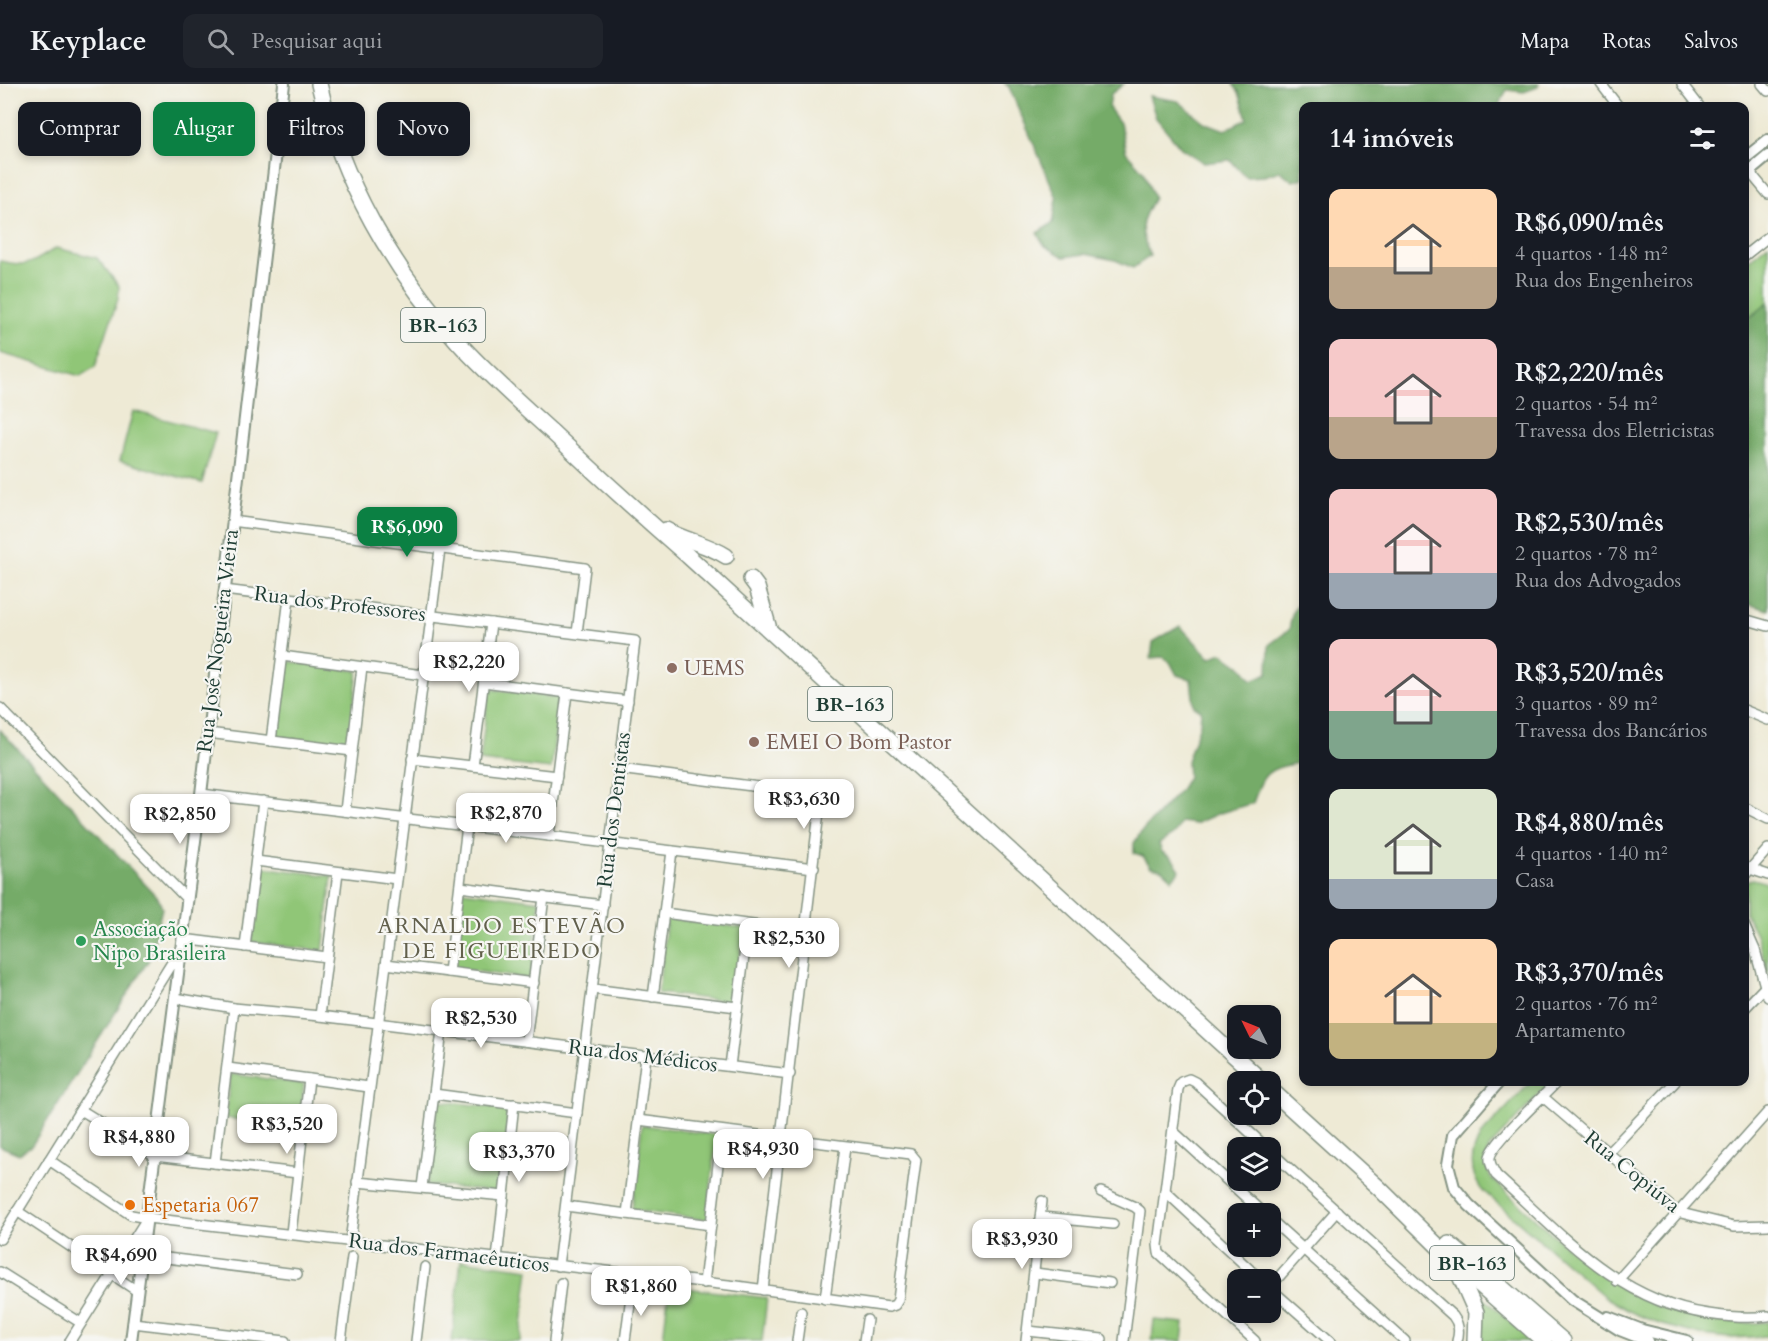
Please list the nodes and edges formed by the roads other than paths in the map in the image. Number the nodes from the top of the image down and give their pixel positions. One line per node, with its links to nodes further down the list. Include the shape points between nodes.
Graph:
1 (284, 84): 18 (street, Rua José Nogueira Vieira)
2 (319, 84): 17 (highway, BR-163, via 337,146 355,188 414,288 490,375)
3 (1600, 84): 7 (street)
4 (1682, 84): 8 (street)
5 (1762, 84): 6 (street)
6 (1768, 91)
7 (1615, 102)
8 (1696, 102)
9 (1768, 140): 10 (street)
10 (1749, 155)
11 (1768, 156): 12 (street)
12 (1749, 169)
13 (1749, 174): 14 (street)
14 (1768, 194)
15 (1768, 237): 16 (street)
16 (1749, 252)
17 (640, 515): 20 (highway, via 675,536); 28 (highway, BR-163)
18 (232, 521): 19 (street); 22 (street, Rua José Nogueira Vieira)
19 (440, 549): 24 (street); 29 (street, via 585,568)
20 (726, 556)
21 (751, 579): 28 (highway)
22 (224, 590): 23 (street, Rua dos Professores); 40 (street, Rua José Nogueira Vieira)
23 (289, 598): 24 (street, Rua dos Professores); 31 (street)
24 (431, 615): 26 (street, Rua dos Professores); 33 (street)
25 (1749, 620): 27 (street)
26 (491, 623): 29 (street, Rua dos Professores); 34 (street)
27 (1768, 626)
28 (769, 630): 95 (highway, BR-163)
29 (577, 633): 30 (street, Rua dos Professores)
30 (635, 640): 36 (street, Rua dos Dentistas)
31 (282, 656): 32 (street); 41 (street)
32 (363, 667): 33 (street); 42 (street)
33 (423, 675): 43 (street)
34 (484, 682): 35 (street); 44 (street)
35 (567, 693): 36 (street); 46 (street)
36 (628, 701): 45 (street, Rua dos Dentistas)
37 (0, 708): 67 (street)
38 (1749, 712): 39 (street)
39 (1768, 720)
40 (208, 733): 41 (street); 47 (street, Rua José Nogueira Vieira)
41 (271, 741): 42 (street)
42 (352, 751): 50 (street)
43 (412, 759): 44 (street); 51 (street)
44 (473, 766): 46 (street)
45 (620, 769): 55 (street, Rua dos Dentistas); 59 (street, via 822,795)
46 (557, 776): 54 (street)
47 (201, 794): 48 (street); 67 (street, Rua José Nogueira Vieira)
48 (264, 801): 50 (street); 58 (street)
49 (1749, 810): 52 (street)
50 (345, 811): 51 (street)
51 (404, 818): 53 (street); 64 (street)
52 (1768, 819)
53 (467, 826): 54 (street); 65 (street)
54 (549, 836): 55 (street)
55 (610, 843): 57 (street); 68 (street, Rua dos Dentistas)
56 (1768, 849): 60 (street)
57 (672, 851): 59 (street); 69 (street)
58 (256, 861): 61 (street); 74 (street)
59 (814, 868): 71 (street)
60 (1749, 870)
61 (338, 872): 64 (street); 75 (street)
62 (1749, 872): 63 (street)
63 (1768, 876)
64 (397, 879): 76 (street)
65 (459, 887): 66 (street); 77 (street)
66 (544, 897): 68 (street); 78 (street)
67 (188, 900): 73 (street, Rua José Nogueira Vieira)
68 (603, 905): 80 (street, Rua dos Dentistas)
69 (664, 914): 70 (street); 81 (street)
70 (748, 925): 71 (street); 85 (street)
71 (807, 932): 96 (street)
72 (1749, 936): 79 (street)
73 (182, 943): 74 (street); 83 (street, Rua José Nogueira Vieira); 106 (street)
74 (245, 947): 75 (street)
75 (327, 957): 87 (street)
76 (386, 964): 77 (street); 88 (street)
77 (449, 972): 78 (street)
78 (534, 983): 90 (street)
79 (1765, 987): 82 (street); 84 (street)
80 (592, 989): 81 (street); 91 (street, Rua dos Dentistas)
81 (653, 997): 85 (street)
82 (1768, 997)
83 (175, 998): 86 (street, Rua dos Médicos); 116 (street, Rua José Nogueira Vieira)
84 (1749, 1004)
85 (737, 1006): 93 (street)
86 (234, 1008): 87 (street, Rua dos Médicos); 94 (street)
87 (320, 1016): 88 (street, Rua dos Médicos)
88 (378, 1023): 89 (street, Rua dos Médicos); 101 (street)
89 (441, 1031): 90 (street, Rua dos Médicos); 102 (street)
90 (526, 1041): 91 (street, Rua dos Médicos)
91 (585, 1049): 92 (street, Rua dos Médicos); 108 (street, Rua dos Dentistas)
92 (646, 1056): 93 (street, Rua dos Médicos); 109 (street)
93 (730, 1066): 96 (street, Rua dos Médicos)
94 (228, 1068): 97 (street); 119 (street)
95 (1251, 1071)
96 (790, 1074): 113 (street)
97 (309, 1079): 101 (street); 120 (street)
98 (1496, 1086): 165 (street, via 1453,1135 1448,1164 1454,1187)
99 (1553, 1086): 103 (street)
100 (1672, 1086): 115 (street)
101 (369, 1088): 121 (street)
102 (434, 1094): 105 (street); 122 (street)
103 (1542, 1097): 115 (street, Rua Copiúva); 156 (street, via 1498,1143 1490,1165 1496,1175)
104 (1281, 1099): 123 (highway, BR-163)
105 (514, 1104): 108 (street); 126 (street)
106 (81, 1110): 116 (street); 117 (street)
107 (1768, 1112): 132 (street)
108 (577, 1113): 129 (street, Rua dos Dentistas)
109 (638, 1120): 110 (street); 133 (street)
110 (722, 1131): 113 (street); 137 (street)
111 (1174, 1132): 112 (street, via 1178,1089 1181,1082 1189,1079); 124 (street); 128 (street)
112 (1255, 1137)
113 (781, 1138): 114 (street); 161 (street)
114 (845, 1147): 164 (street); 164 (street, Rua dos Farmacêuticos, via 911,1154 916,1160 898,1300 889,1307)
115 (1608, 1153): 132 (street, Rua Copiúva)
116 (155, 1156): 119 (street); 135 (street, Rua José Nogueira Vieira)
117 (49, 1160): 130 (street); 135 (street, Rua dos Farmacêuticos, via 131,1215)
118 (1281, 1161): 131 (street)
119 (215, 1163): 120 (street)
120 (298, 1173): 140 (street)
121 (357, 1182): 122 (street); 142 (street)
122 (422, 1187): 126 (street)
123 (1379, 1188): 147 (highway, BR-163); 166 (highway, BR-163)
124 (1165, 1191): 150 (street); 184 (street, via 1159,1253)
125 (1101, 1192): 183 (street, via 1140,1211)
126 (504, 1196): 146 (street)
127 (1042, 1202): 134 (street)
128 (1252, 1203)
129 (566, 1206): 133 (street); 148 (street, Rua dos Dentistas)
130 (17, 1211): 141 (street); 154 (street)
131 (1337, 1211): 143 (street); 187 (street, via 1453,1316 1458,1324)
132 (1677, 1212): 138 (street, Rua Copiúva, via 1734,1226); 156 (street)
133 (627, 1215): 137 (street)
134 (1042, 1217): 136 (street); 152 (street)
135 (148, 1218): 140 (street, Rua dos Farmacêuticos); 144 (street, Rua José Nogueira Vieira); 154 (street)
136 (1113, 1224)
137 (711, 1225): 158 (street)
138 (1768, 1225)
139 (1281, 1229): 143 (street)
140 (291, 1233): 142 (street, Rua dos Farmacêuticos)
141 (0, 1239)
142 (350, 1242): 146 (street, Rua dos Farmacêuticos)
143 (1304, 1250): 155 (street); 186 (street)
144 (142, 1255): 153 (street); 162 (street, Rua José Nogueira Vieira)
145 (352, 1257): 177 (street)
146 (497, 1259): 148 (street, Rua dos Farmacêuticos)
147 (1453, 1261): 188 (highway, via 1476,1312); 189 (highway, BR-163)
148 (558, 1266): 158 (street, Rua dos Farmacêuticos)
149 (425, 1267): 178 (street)
150 (1249, 1269)
151 (0, 1272): 170 (street)
152 (1035, 1273): 159 (street); 172 (street)
153 (297, 1274)
154 (112, 1275): 162 (street); 170 (street)
155 (1281, 1276)
156 (1617, 1281): 168 (street, via 1667,1305 1728,1317)
157 (561, 1283): 179 (street)
158 (704, 1283): 161 (street, Rua dos Farmacêuticos)
159 (1110, 1283)
160 (632, 1289): 180 (street)
161 (763, 1290): 164 (street, Rua dos Farmacêuticos)
162 (137, 1291): 171 (street, Rua José Nogueira Vieira)
163 (1281, 1298): 185 (street)
164 (825, 1299)
165 (1585, 1309): 192 (street); 193 (street, via 1642,1330)
166 (1529, 1310): 190 (highway, BR-163); 191 (highway)
167 (801, 1312): 181 (street)
168 (1768, 1316)
169 (867, 1320): 182 (street)
170 (81, 1323): 174 (street)
171 (133, 1323): 175 (street, Rua José Nogueira Vieira); 176 (street)
172 (1027, 1336): 173 (street)
173 (1102, 1339)
174 (70, 1341)
175 (131, 1341)
176 (285, 1341)
177 (342, 1341)
178 (416, 1341)
179 (554, 1341)
180 (624, 1341)
181 (797, 1341)
182 (864, 1341)
183 (1124, 1341)
184 (1255, 1341)
185 (1330, 1341)
186 (1405, 1341)
187 (1457, 1341)
188 (1475, 1341)
189 (1544, 1341)
190 (1563, 1341)
191 (1574, 1341)
192 (1648, 1341)
193 (1688, 1341)

